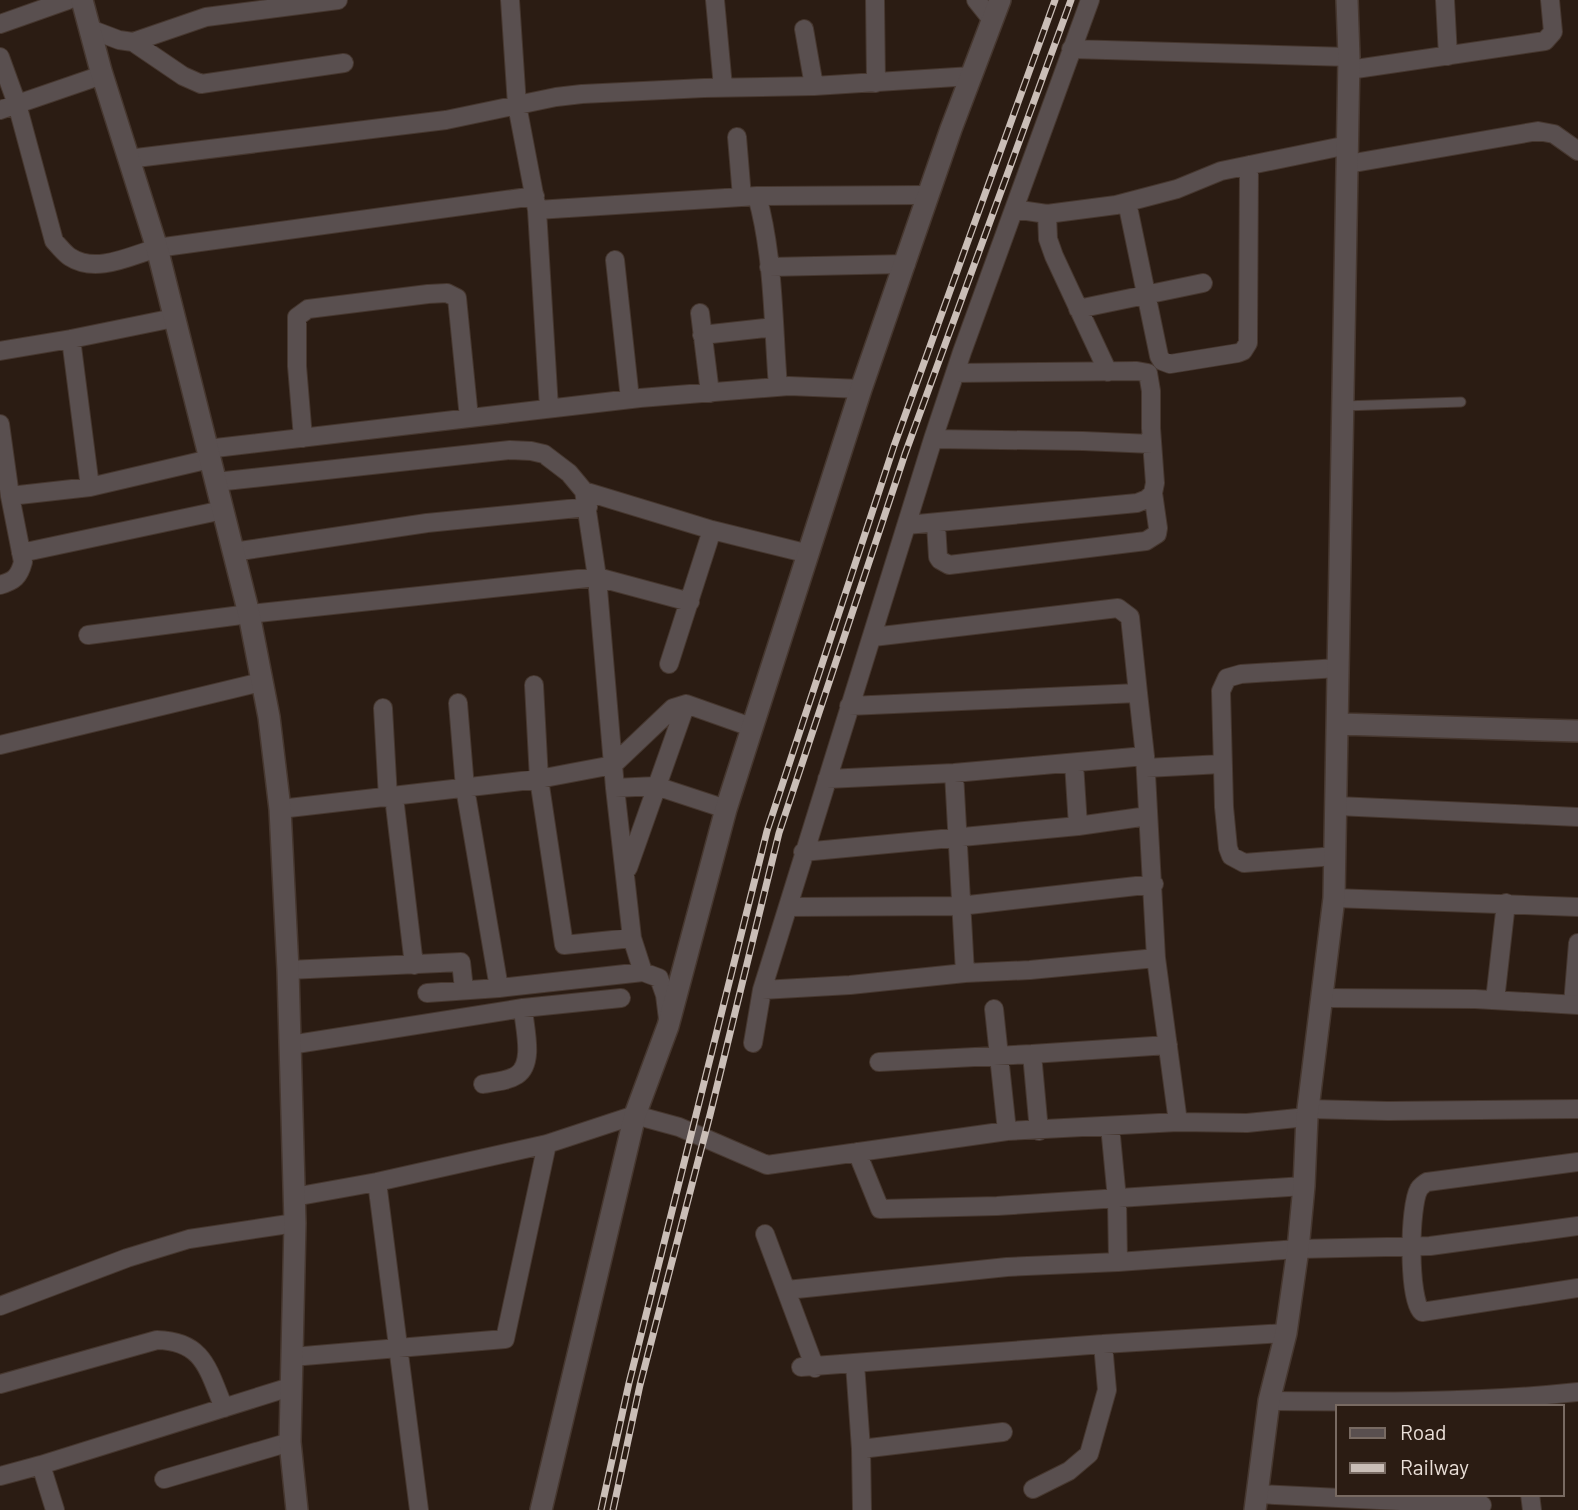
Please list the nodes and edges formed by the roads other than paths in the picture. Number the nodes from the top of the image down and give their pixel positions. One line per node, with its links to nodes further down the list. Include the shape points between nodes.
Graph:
1 (68, 0): 15 (street)
2 (82, 0): 16 (street)
3 (338, 0): 18 (street, via 206,17)
4 (510, 0): 5 (street); 29 (street)
5 (519, 0)
6 (715, 0): 28 (street)
7 (875, 0): 26 (street)
8 (1000, 0): 14 (street)
9 (1090, 0): 19 (street)
10 (1348, 0): 23 (street)
11 (1445, 0): 20 (street)
12 (1550, 0): 20 (street, via 1553,33 1545,41)
13 (974, 1): 14 (street)
14 (992, 20): 25 (street)
15 (0, 24)
16 (90, 29): 18 (street); 24 (street)
17 (804, 29): 27 (street)
18 (133, 42): 22 (street, via 201,84)
19 (1071, 49): 23 (street); 40 (street)
20 (1448, 56): 23 (street)
21 (0, 57): 30 (street)
22 (344, 63)
23 (1349, 64): 33 (street)
24 (102, 75): 30 (street); 34 (street)
25 (972, 76): 26 (street); 36 (street)
26 (876, 83): 27 (street)
27 (814, 86): 28 (street)
28 (723, 87): 29 (street, via 582,94)
29 (517, 105): 34 (street, via 446,120); 39 (street)
30 (9, 107): 42 (street, via 54,241 70,257 91,265 106,264)
31 (737, 137): 37 (street)
32 (1578, 151): 33 (street, via 1554,134 1538,131)
33 (1348, 154): 35 (street); 62 (street)
34 (128, 159): 42 (street)
35 (1249, 165): 38 (street); 47 (street, via 1246,347 1229,355 1170,364 1162,361)
36 (927, 195): 37 (street); 44 (street)
37 (750, 197): 39 (street); 45 (street, via 762,213)
38 (1127, 202): 41 (street); 47 (street)
39 (536, 203): 42 (street); 63 (street)
40 (1014, 209): 41 (street); 56 (street)
41 (1047, 214): 48 (street, via 1051,248)
42 (157, 248): 50 (street)
43 (615, 260): 60 (street)
44 (905, 264): 45 (street); 58 (street)
45 (769, 267): 51 (street)
46 (1203, 283): 47 (street)
47 (1146, 293): 48 (street)
48 (1078, 309): 55 (street)
49 (700, 313): 52 (street)
50 (174, 318): 53 (street); 69 (street)
51 (774, 327): 52 (street); 57 (street)
52 (702, 335): 59 (street)
53 (71, 340): 54 (street); 71 (street)
54 (0, 351)
55 (1108, 372): 56 (street); 68 (street, via 1150,375)
56 (955, 373): 67 (street)
57 (778, 387): 58 (street); 59 (street)
58 (861, 389): 81 (street)
59 (710, 393): 60 (street)
60 (630, 399): 63 (street)
61 (1461, 402): 62 (lane)
62 (1344, 406): 89 (street)
63 (549, 408): 64 (street)
64 (469, 418): 66 (street); 66 (street, via 457,298 447,293 417,295 308,309 298,317)
65 (0, 424): 74 (street)
66 (303, 438): 69 (street)
67 (933, 439): 68 (street); 77 (street)
68 (1152, 444): 72 (street)
69 (209, 454): 70 (street); 71 (street)
70 (216, 482): 73 (street, via 510,450 544,454 569,472); 75 (street)
71 (90, 487): 74 (street)
72 (1153, 493): 76 (street, via 1137,503); 76 (street, via 1158,528 1146,541 949,565 938,557)
73 (586, 499): 78 (street); 79 (street); 82 (street)
74 (8, 508): 80 (street)
75 (223, 510): 79 (street); 80 (street)
76 (936, 524): 77 (street)
77 (907, 525): 87 (street)
78 (712, 530): 81 (street); 84 (street)
79 (233, 552): 85 (street)
80 (22, 553): 83 (street, via 21,571 14,580)
81 (809, 554): 98 (street)
82 (597, 577): 84 (street); 85 (street); 104 (street)
83 (0, 585)
84 (690, 602): 88 (street)
85 (249, 614): 86 (street); 90 (street)
86 (88, 635)
87 (873, 637): 92 (street, via 1118,608 1130,617); 95 (street)
88 (669, 664)
89 (1338, 667): 97 (street); 103 (street, via 1227,678 1221,691)
90 (261, 682): 100 (street); 113 (street)
91 (534, 685): 106 (street)
92 (1138, 693): 95 (street); 102 (street)
93 (458, 703): 109 (street)
94 (686, 705): 98 (street); 104 (street, via 673,708); 108 (street)
95 (849, 706): 107 (street)
96 (383, 708): 111 (street)
97 (1339, 724): 99 (street); 112 (street)
98 (751, 727): 114 (street)
99 (1578, 731)
100 (0, 745)
101 (1074, 762): 102 (street); 105 (street); 117 (street)
102 (1146, 762): 103 (street); 115 (street)
103 (1222, 764): 120 (street, via 1228,848 1237,860)
104 (613, 765): 106 (street); 110 (street)
105 (954, 773): 107 (street); 118 (street)
106 (539, 779): 109 (street); 128 (street, via 564,945)
107 (827, 779): 119 (street)
108 (656, 786): 110 (street); 114 (street); 121 (street)
109 (465, 788): 111 (street); 135 (street)
110 (615, 788): 121 (street)
111 (391, 798): 113 (street); 131 (street)
112 (1337, 806): 116 (street); 120 (street)
113 (280, 809): 132 (street)
114 (726, 809): 145 (street)
115 (1148, 816): 117 (street); 122 (street)
116 (1578, 817)
117 (1078, 826): 118 (street)
118 (956, 836): 119 (street); 125 (street)
119 (803, 852): 126 (street)
120 (1336, 856): 123 (street)
121 (625, 874): 128 (street)
122 (1154, 884): 125 (street); 130 (street)
123 (1334, 898): 124 (street); 140 (street)
124 (1506, 903): 127 (street); 141 (street)
125 (960, 906): 126 (street); 134 (street)
126 (788, 907): 137 (street)
127 (1578, 907)
128 (632, 938): 133 (street)
129 (1578, 943): 142 (street)
130 (1156, 958): 134 (street); 148 (street)
131 (414, 965): 132 (street); 136 (street, via 461,962)
132 (288, 970): 147 (street)
133 (643, 972): 135 (street); 145 (street, via 659,978 666,995)
134 (965, 972): 137 (street)
135 (499, 988): 136 (street)
136 (464, 989): 138 (street)
137 (762, 990): 146 (street)
138 (427, 993)
139 (621, 998): 143 (street)
140 (1323, 998): 141 (street); 154 (street)
141 (1495, 1000): 142 (street)
142 (1575, 1005)
143 (523, 1009): 147 (street); 152 (street, via 527,1056 523,1068 508,1079)
144 (994, 1009): 150 (street)
145 (668, 1026): 155 (street)
146 (753, 1043)
147 (290, 1045): 165 (street)
148 (1168, 1045): 149 (street); 156 (street)
149 (1032, 1054): 150 (street); 159 (street)
150 (999, 1055): 151 (street); 158 (street)
151 (879, 1062)
152 (483, 1084)
153 (1578, 1109): 154 (street)
154 (1307, 1113): 156 (street, via 1247,1123); 164 (street)
155 (635, 1115): 160 (street); 161 (street, via 679,1127 767,1166); 198 (street)
156 (1178, 1122): 157 (street)
157 (1110, 1125): 159 (street); 166 (street)
158 (1007, 1131): 159 (street); 161 (street)
159 (1039, 1131)
160 (547, 1144): 163 (street); 178 (street, via 505,1339)
161 (858, 1152): 166 (street, via 880,1209)
162 (1578, 1162): 170 (street, via 1427,1182 1416,1198)
163 (377, 1182): 165 (street); 178 (street)
164 (1304, 1186): 166 (street); 171 (street)
165 (294, 1197): 167 (street)
166 (1117, 1199): 172 (street)
167 (295, 1223): 175 (street, via 189,1239); 179 (street)
168 (1578, 1226): 170 (street)
169 (765, 1234): 174 (street)
170 (1412, 1247): 171 (street); 173 (street, via 1414,1299 1422,1312)
171 (1298, 1249): 172 (street); 176 (street)
172 (1118, 1262): 174 (street, via 1007,1267)
173 (1578, 1288)
174 (787, 1290): 180 (street, via 808,1368)
175 (0, 1306)
176 (1286, 1333): 177 (street); 184 (street)
177 (1104, 1344): 180 (street); 192 (street, via 1107,1390 1089,1454 1069,1471)
178 (398, 1348): 179 (street); 197 (street)
179 (292, 1357): 182 (street)
180 (855, 1364): 188 (street)
181 (0, 1384): 185 (street, via 157,1340 177,1340 206,1364)
182 (290, 1387): 185 (street); 187 (street)
183 (1578, 1392): 184 (street, via 1482,1400)
184 (1269, 1401): 193 (street)
185 (224, 1408): 189 (street)
186 (1003, 1432): 188 (street)
187 (290, 1442): 191 (street); 196 (street)
188 (861, 1449): 199 (street)
189 (41, 1465): 190 (street); 195 (street)
190 (0, 1476)
191 (164, 1479)
192 (1033, 1489)
193 (1256, 1502): 194 (street)
194 (1482, 1504)
195 (55, 1510)
196 (297, 1510)
197 (419, 1510)
198 (541, 1510)
199 (862, 1510)

